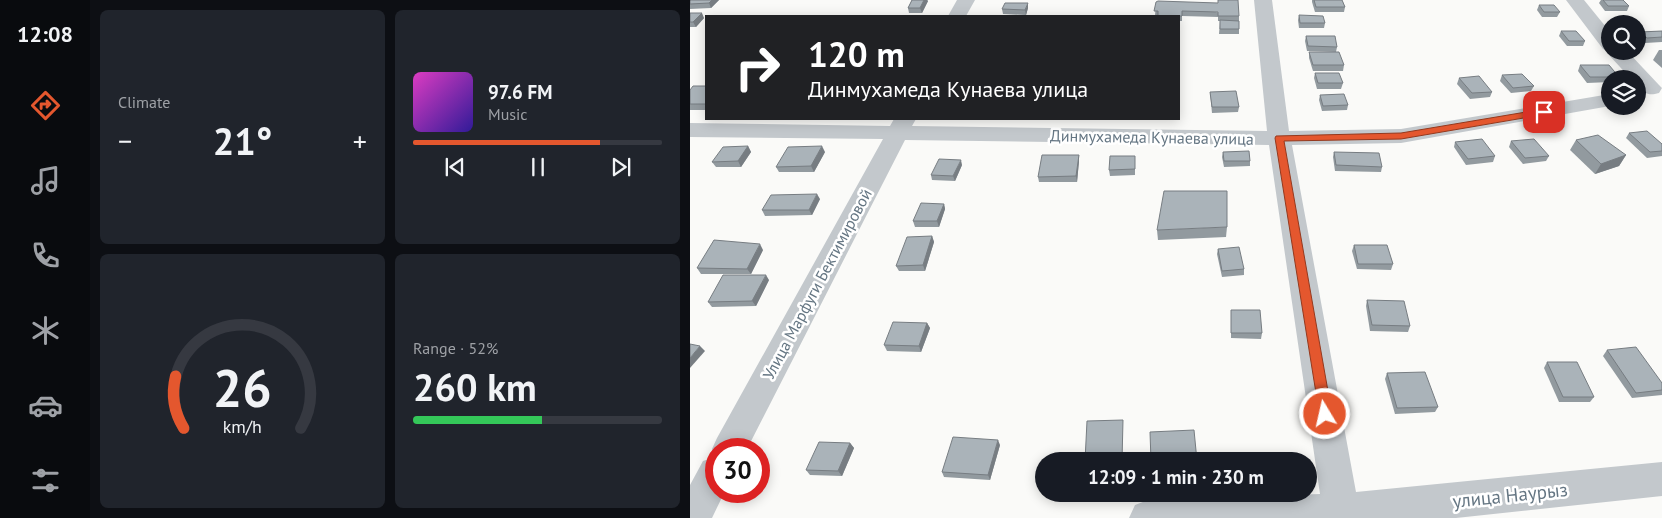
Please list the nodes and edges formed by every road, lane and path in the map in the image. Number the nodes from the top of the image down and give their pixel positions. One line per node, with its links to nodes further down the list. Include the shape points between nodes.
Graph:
1 (966, 0): 4 (street)
2 (1263, 0): 11 (street)
3 (1575, 0): 5 (street)
4 (958, 15)
5 (1601, 33)
6 (1624, 60): 7 (street)
7 (1651, 89)
8 (1601, 102): 11 (street, Динмухамеда Кунаева улица, via 1401,136)
9 (902, 126): 10 (street, Динмухамеда Кунаева улица); 11 (street, Динмухамеда Кунаева улица); 12 (street, Улица Марфуги Бектимировой)
10 (690, 130)
11 (1279, 138): 15 (street)
12 (735, 438)
13 (1662, 479): 15 (street, улица Наурыз)
14 (705, 494): 16 (street)
15 (1330, 514): 17 (street, улица Наурыз)
16 (692, 518)
17 (1148, 518)

